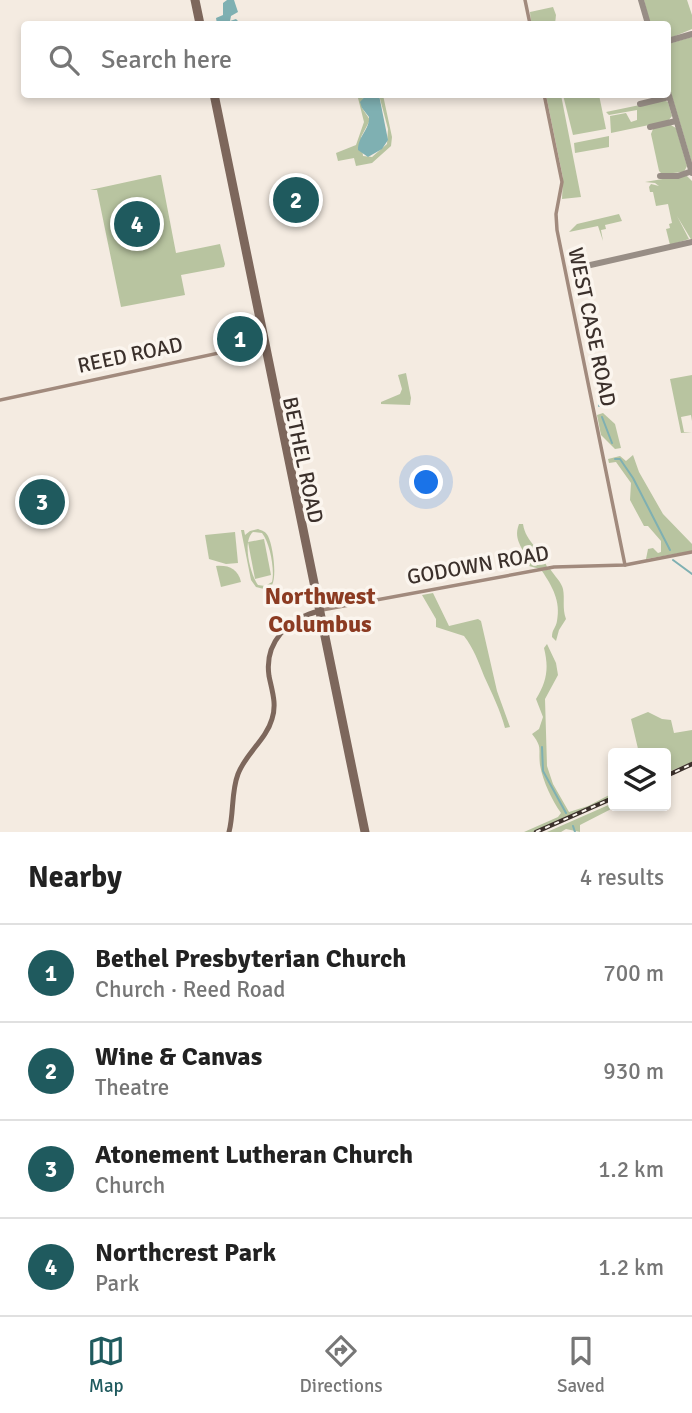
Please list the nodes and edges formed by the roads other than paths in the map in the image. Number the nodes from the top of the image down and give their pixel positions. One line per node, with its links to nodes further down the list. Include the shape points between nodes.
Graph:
1 (195, 0): 3 (main road)
2 (525, 0): 4 (main road)
3 (199, 21)
4 (529, 21)
5 (215, 98): 7 (main road, BETHEL ROAD)
6 (545, 98): 10 (main road, WEST CASE ROAD, via 562,181 556,230)
7 (265, 343): 8 (main road, REED ROAD); 11 (main road, BETHEL ROAD)
8 (0, 400)
9 (692, 552): 10 (main road, GODOWN ROAD)
10 (625, 565): 11 (main road, GODOWN ROAD, via 554,567)
11 (320, 611): 12 (main road, GODOWN ROAD, via 289,624 274,645 269,668 273,718 239,774); 13 (main road, BETHEL ROAD)
12 (229, 832)
13 (365, 832)

